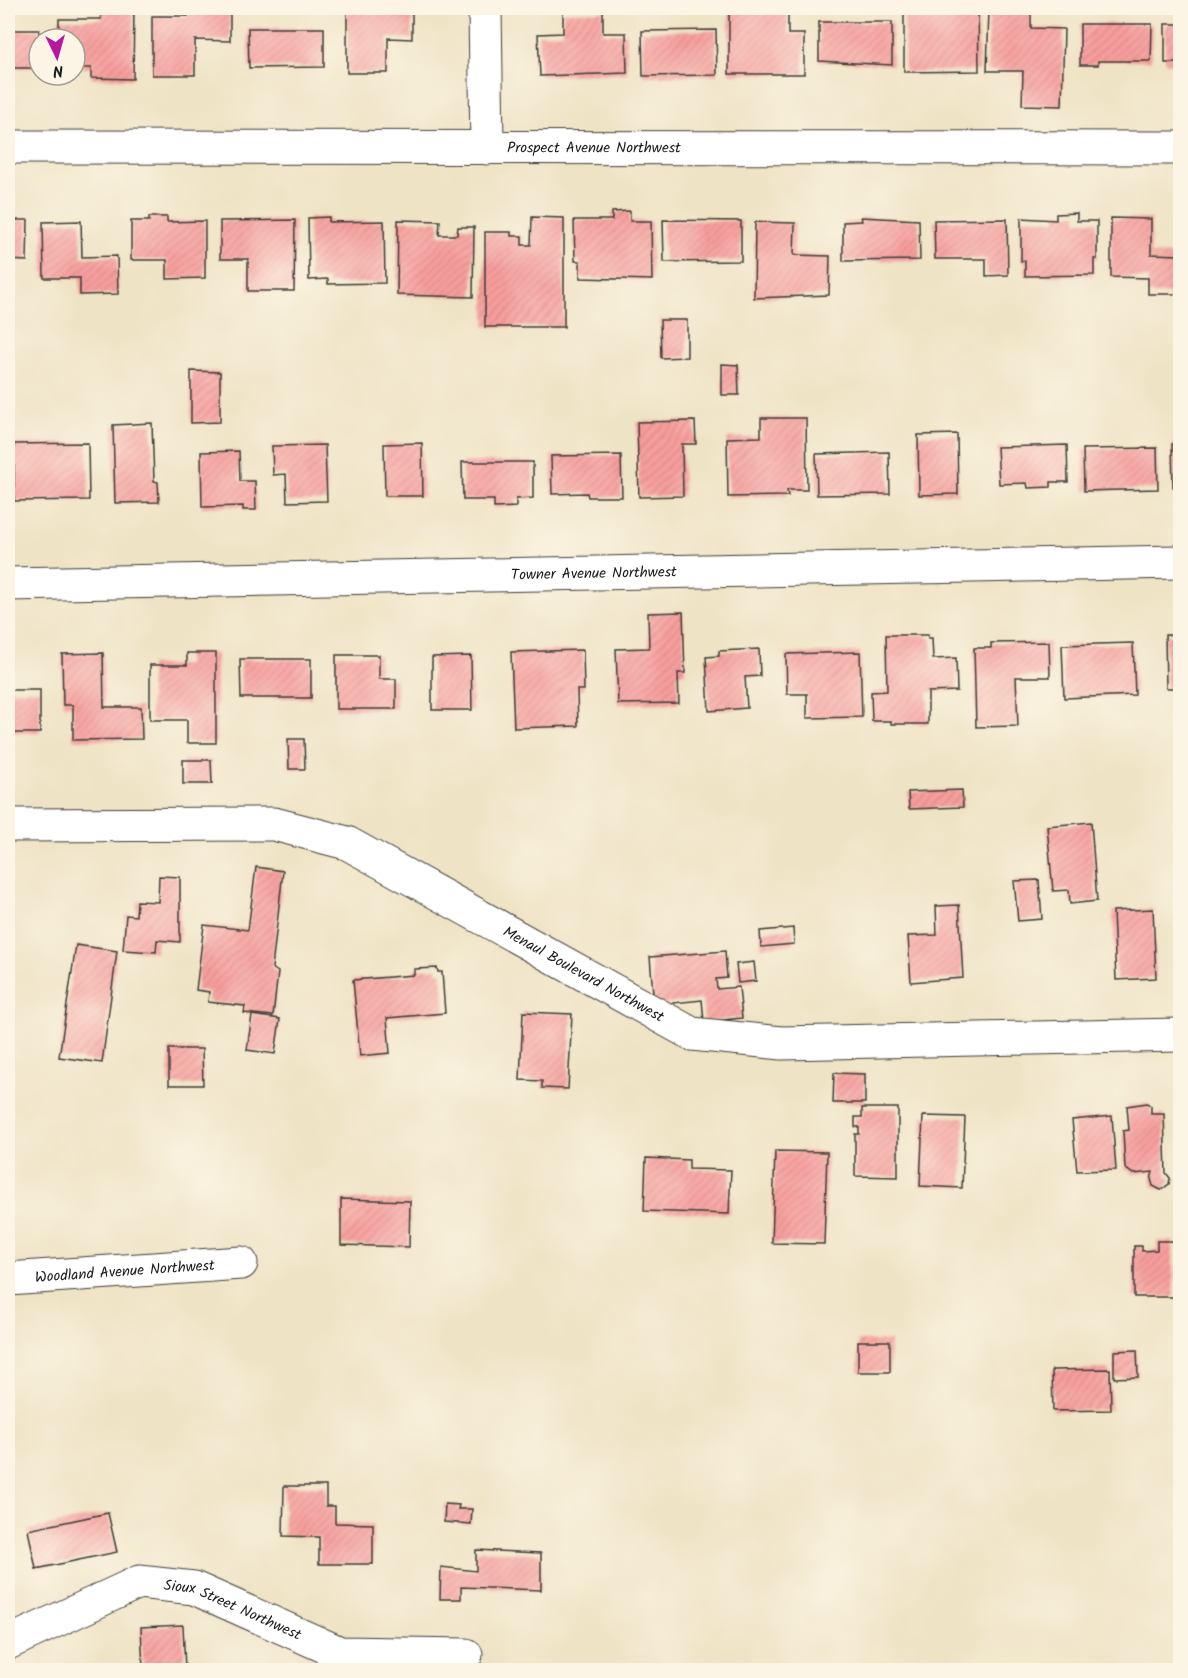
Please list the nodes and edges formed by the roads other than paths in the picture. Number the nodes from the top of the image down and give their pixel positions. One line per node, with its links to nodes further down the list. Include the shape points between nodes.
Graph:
1 (485, 8): 3 (street)
2 (8, 147): 3 (street, Prospect Avenue Northwest)
3 (487, 148): 4 (street, Prospect Avenue Northwest)
4 (1180, 148)
5 (1180, 562): 6 (street, Towner Avenue Northwest)
6 (8, 584)
7 (8, 825): 8 (street, Menaul Boulevard Northwest, via 274,824 347,843 692,1034 782,1042)
8 (1180, 1035)
9 (241, 1263): 10 (street, Woodland Avenue Northwest)
10 (8, 1279)
11 (8, 1643): 12 (street, Sioux Street Northwest, via 139,1582 194,1588 340,1653)
12 (466, 1655)

